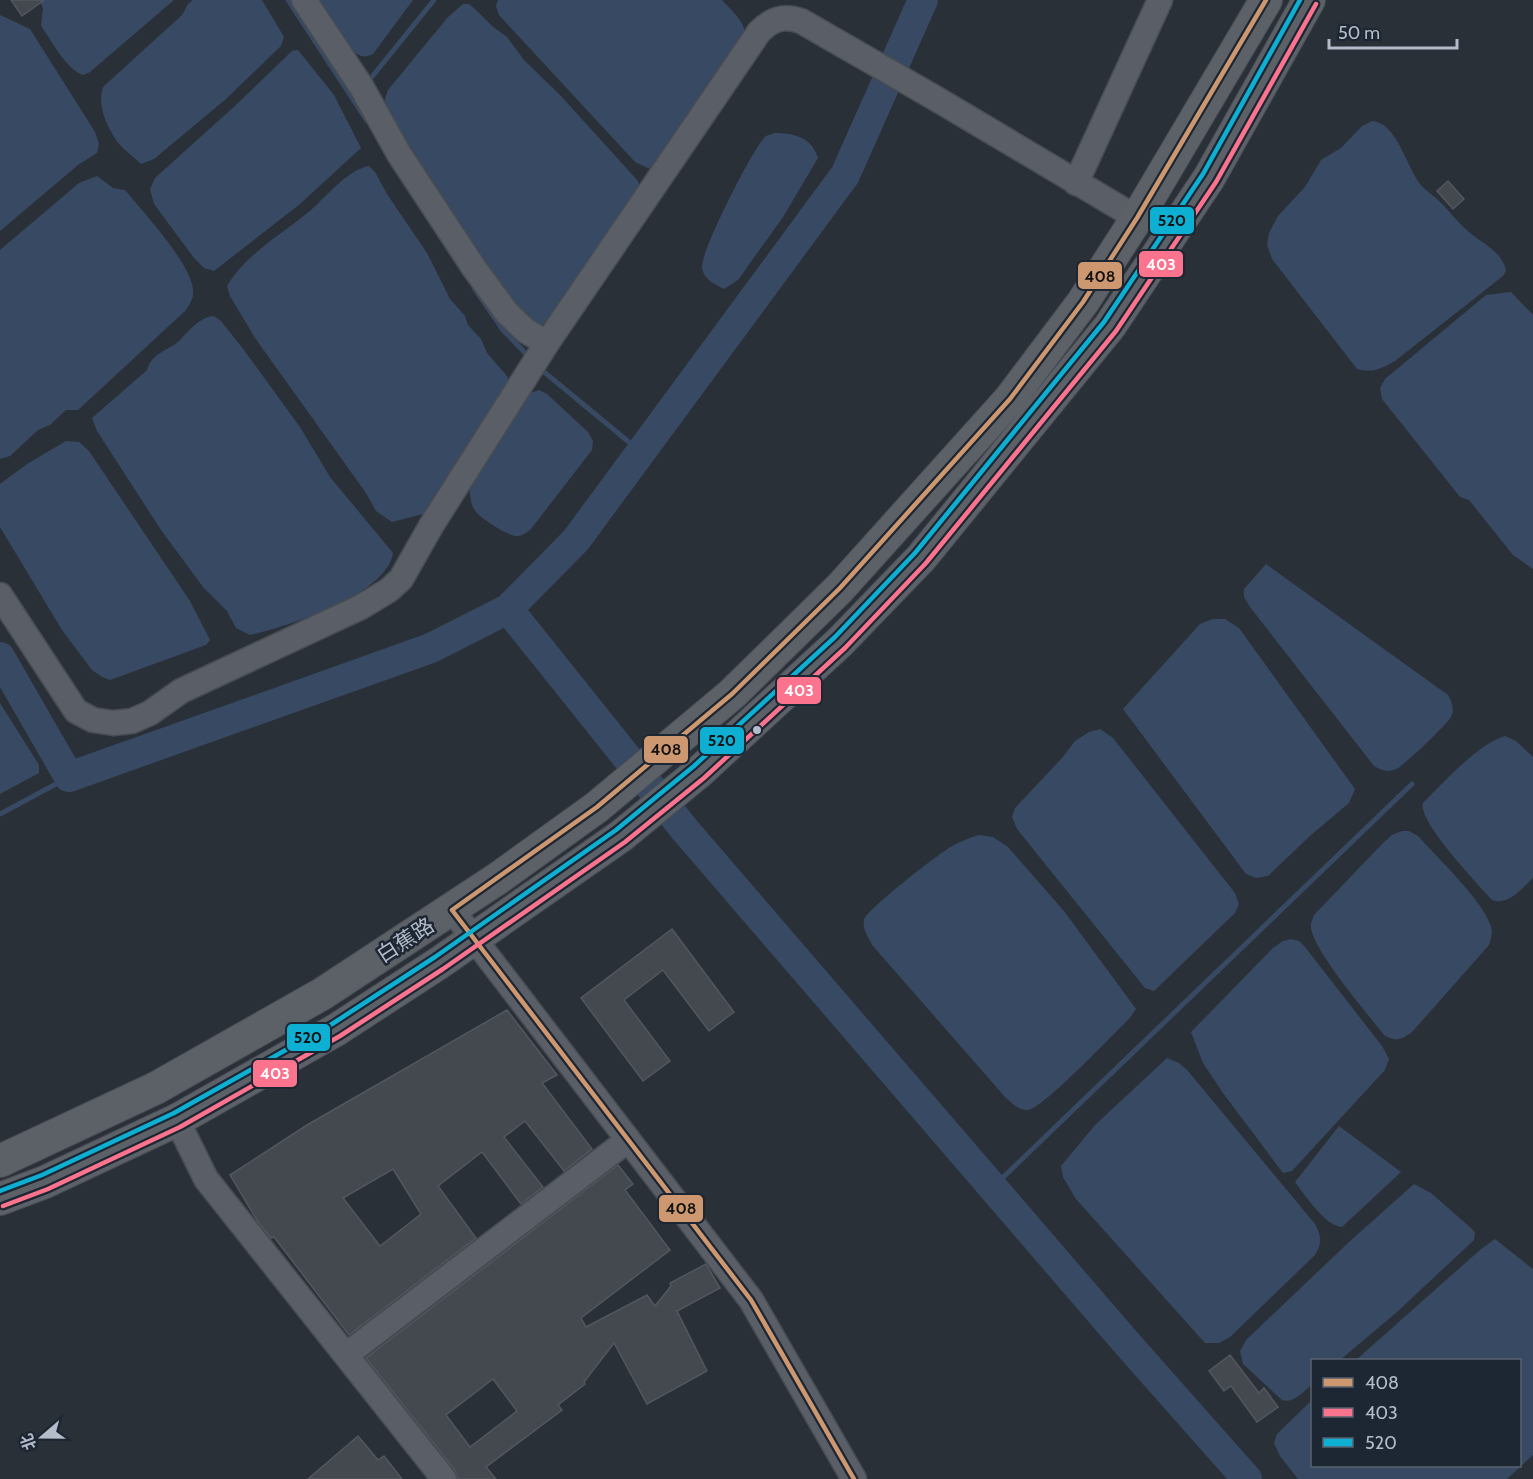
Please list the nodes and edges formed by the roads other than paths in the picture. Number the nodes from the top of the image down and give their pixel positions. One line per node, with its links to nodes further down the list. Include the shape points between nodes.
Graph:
1 (304, 0): 7 (street, via 361,86 399,154 474,268 526,332)
2 (1160, 0): 5 (street)
3 (1266, 0): 6 (main road, 白蕉路)
4 (1309, 0): 10 (main road, 白蕉路, via 1209,178 1110,326 921,558 840,642 699,772 621,836)
5 (1076, 183): 6 (street); 7 (street, via 795,19 778,18 759,32)
6 (1137, 218): 9 (main road, 白蕉路, via 1083,302 1010,399 840,588 732,694 675,743 597,807)
7 (538, 357): 8 (street, via 401,579 389,590 361,607 181,691 132,721 93,720 76,711)
8 (0, 595)
9 (452, 910): 10 (street); 13 (main road, 白蕉路, via 322,994 156,1088)
10 (474, 939): 11 (main road, 白蕉路, via 336,1030); 12 (street)
11 (177, 1120): 14 (main road, 白蕉路); 15 (street, via 206,1179)
12 (628, 1140): 15 (street); 17 (street, via 751,1300)
13 (0, 1161)
14 (0, 1199)
15 (346, 1355): 16 (street)
16 (444, 1479)
17 (854, 1479)

